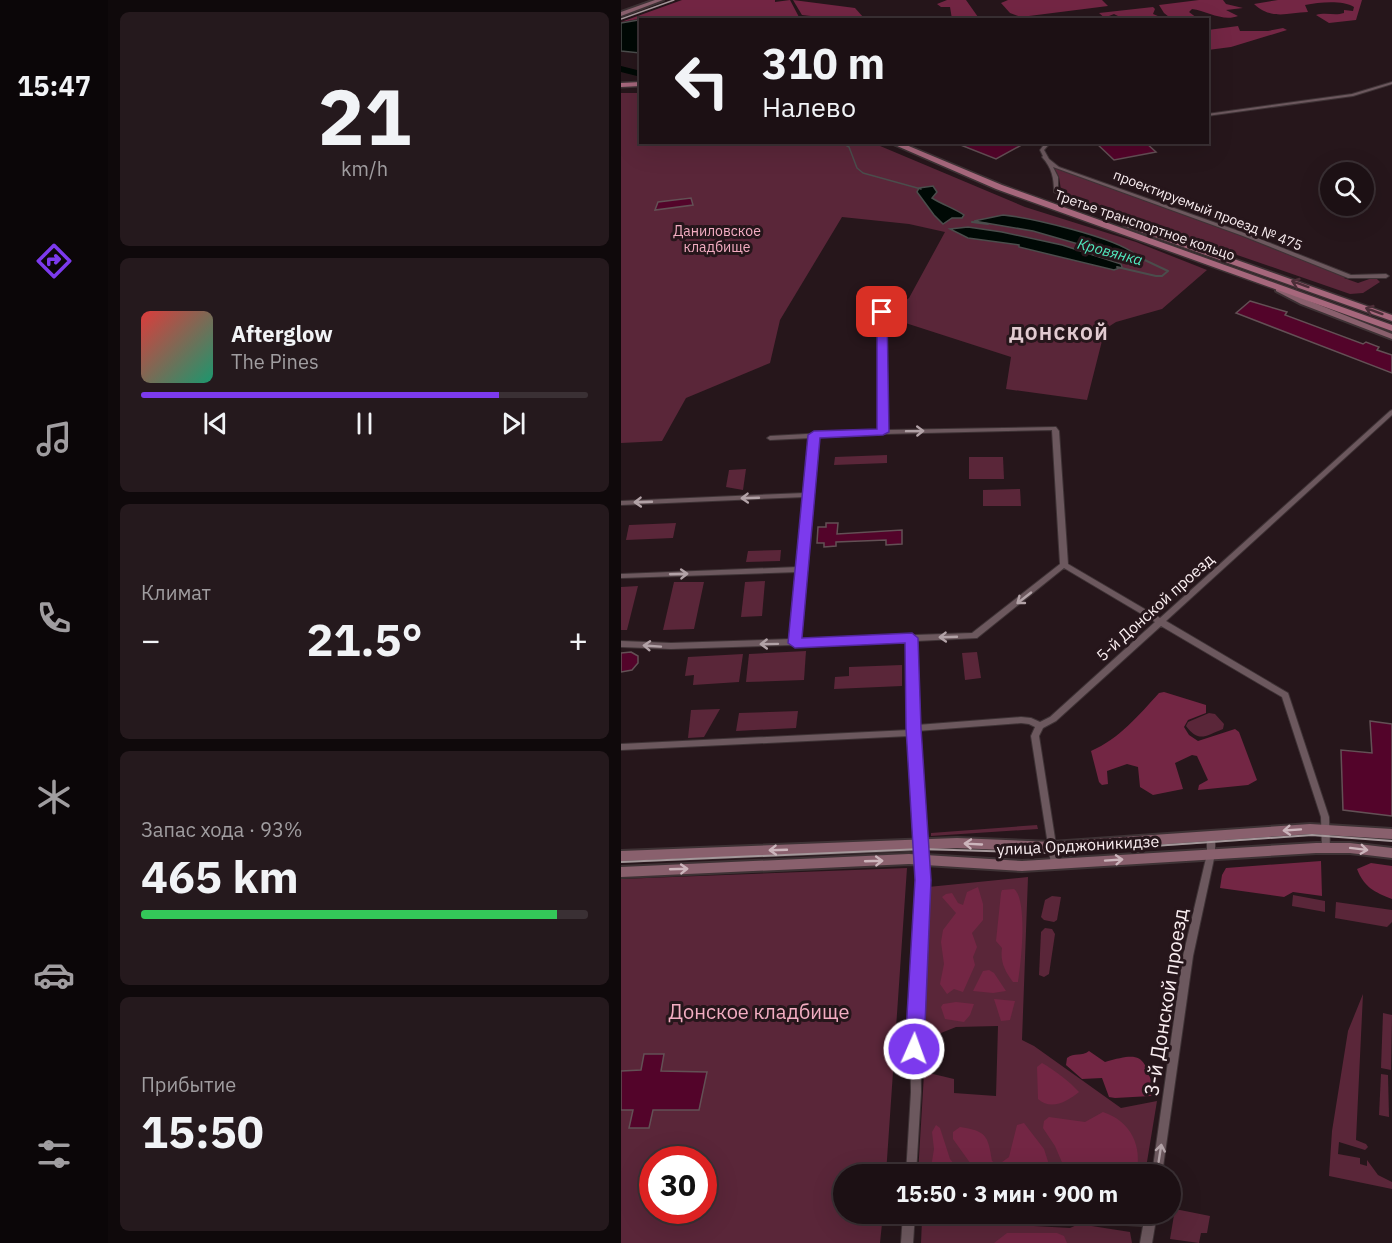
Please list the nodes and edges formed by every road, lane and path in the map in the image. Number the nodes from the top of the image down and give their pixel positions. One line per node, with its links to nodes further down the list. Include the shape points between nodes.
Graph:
1 (651, 0): 3 (main road)
2 (660, 0): 3 (main road)
3 (621, 12)
4 (1392, 83): 9 (street, via 1353,95)
5 (621, 84): 6 (main road)
6 (639, 86)
7 (639, 86): 8 (main road)
8 (621, 90)
9 (1209, 115)
10 (896, 144): 16 (main road, Третье транспортное кольцо, via 999,187)
11 (917, 144): 14 (main road, Третье транспортное кольцо)
12 (1047, 144): 13 (street, via 1042,150)
13 (1044, 156): 14 (street, via 1056,177 1056,192); 15 (street, проектируемый проезд № 475, via 1057,168 1350,277)
14 (1088, 211): 18 (main road, Третье транспортное кольцо, one-way to 14)
15 (1386, 276)
16 (1268, 283): 19 (main road, Третье транспортное кольцо); 20 (main road, via 1304,302)
17 (882, 301): 22 (street)
18 (1392, 318)
19 (1392, 328)
20 (1392, 337)
21 (1392, 412): 30 (street, 5-й Донской проезд)
22 (883, 432): 23 (street); 27 (street, one-way to 27, via 1050,428 1056,431)
23 (814, 435): 24 (street); 25 (street)
24 (770, 438)
25 (809, 495): 26 (street, one-way to 26); 28 (street)
26 (621, 503)
27 (1064, 565): 30 (street); 31 (street, one-way to 31, via 974,636)
28 (802, 569): 29 (street, one-way to 28); 32 (street)
29 (621, 576)
30 (1160, 622): 34 (street, 5-й Донской проезд, via 1053,719); 37 (street, via 1285,695)
31 (912, 638): 32 (street); 35 (street)
32 (795, 643): 33 (street, one-way to 33)
33 (621, 644)
34 (1040, 726): 35 (street, via 1031,720 1020,720); 41 (street, via 1035,736)
35 (914, 731): 36 (street); 40 (street)
36 (621, 747)
37 (1326, 828): 38 (main road, улица Орджоникидзе); 39 (main road, улица Орджоникидзе, one-way to 39); 42 (street)
38 (1392, 834)
39 (1211, 836): 41 (main road, улица Орджоникидзе); 44 (street, 3-й Донской проезд)
40 (922, 844): 41 (main road, улица Орджоникидзе, one-way to 40); 45 (main road, улица Орджоникидзе, one-way to 45); 46 (street)
41 (1052, 847): 47 (street)
42 (1326, 848): 43 (main road, улица Орджоникидзе, one-way to 43); 44 (main road, улица Орджоникидзе)
43 (1392, 853)
44 (1211, 854): 47 (main road, улица Орджоникидзе, one-way to 44); 50 (street, 3-й Донской проезд, one-way to 44, via 1188,956)
45 (621, 856)
46 (923, 860): 47 (main road, улица Орджоникидзе, via 997,866); 48 (main road, улица Орджоникидзе, one-way to 46); 49 (street)
47 (1055, 864)
48 (621, 872)
49 (911, 1164)
50 (1158, 1164)
51 (908, 1224): 53 (street)
52 (1150, 1224): 54 (street)
53 (907, 1243)
54 (1146, 1243)

